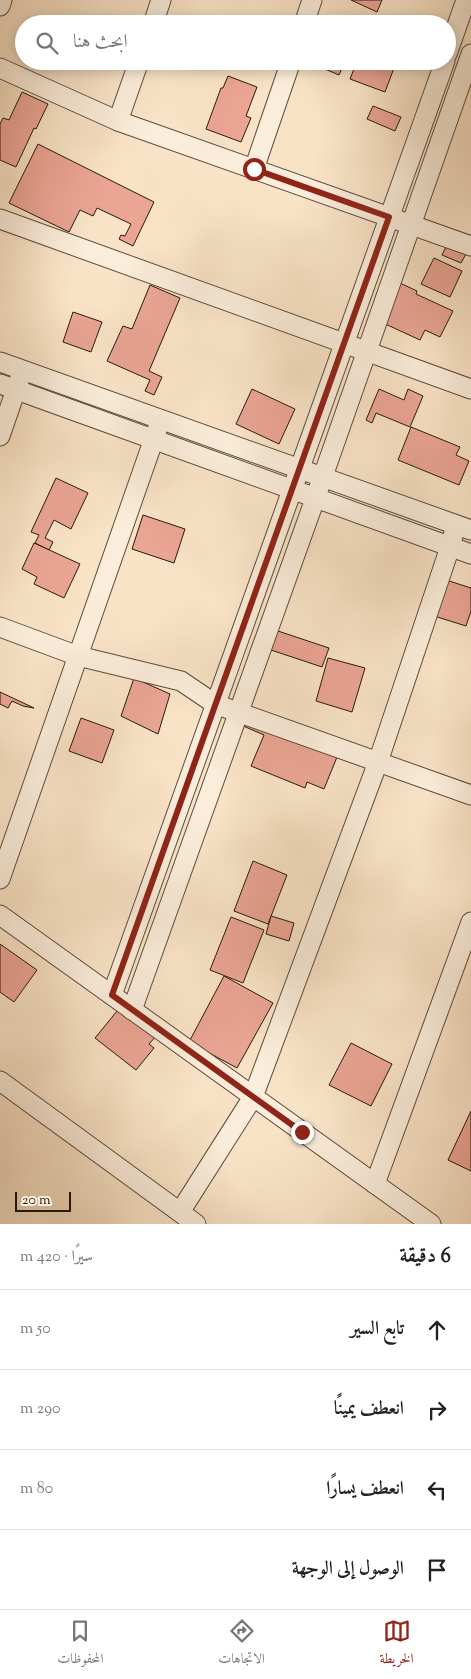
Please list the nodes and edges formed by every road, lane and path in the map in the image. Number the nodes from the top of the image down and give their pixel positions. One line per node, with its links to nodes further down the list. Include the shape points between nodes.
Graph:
1 (2, 0): 5 (street)
2 (161, 0): 6 (street)
3 (312, 0): 7 (street)
4 (466, 0): 8 (street)
5 (0, 6)
6 (156, 15)
7 (307, 15)
8 (456, 28)
9 (471, 54): 18 (street)
10 (0, 68): 14 (street)
11 (136, 70): 14 (street)
12 (288, 70): 15 (street)
13 (441, 70): 16 (street)
14 (118, 120): 15 (street)
15 (254, 169): 16 (street)
16 (389, 217): 18 (street); 20 (street)
17 (0, 219): 20 (street)
18 (411, 225): 19 (street); 21 (street)
19 (471, 246)
20 (344, 343): 21 (street); 29 (street)
21 (366, 351): 25 (street); 30 (street)
22 (0, 362): 23 (street)
23 (23, 370): 24 (street); 26 (street)
24 (8, 387): 27 (street); 28 (street)
25 (471, 389)
26 (161, 420): 28 (street); 29 (street)
27 (0, 436)
28 (154, 440): 31 (street); 37 (street)
29 (299, 469): 30 (street); 31 (street)
30 (321, 477): 32 (street); 33 (street)
31 (292, 491): 32 (street); 38 (street)
32 (315, 499): 34 (street); 39 (street)
33 (463, 528): 34 (street)
34 (450, 547): 35 (street); 40 (street)
35 (471, 554)
36 (0, 627): 37 (street)
37 (78, 656): 38 (street, via 181,681); 42 (street)
38 (215, 704): 39 (street); 45 (street)
39 (238, 712): 40 (street); 46 (street)
40 (378, 762): 41 (street); 48 (street)
41 (471, 795)
42 (0, 879)
43 (0, 915): 45 (street)
44 (471, 922): 49 (street)
45 (112, 995): 46 (street)
46 (132, 1010): 48 (street)
47 (0, 1081): 50 (street)
48 (253, 1097): 49 (street); 50 (street)
49 (375, 1184): 52 (street)
50 (180, 1212): 51 (street)
51 (196, 1224)
52 (431, 1224)

